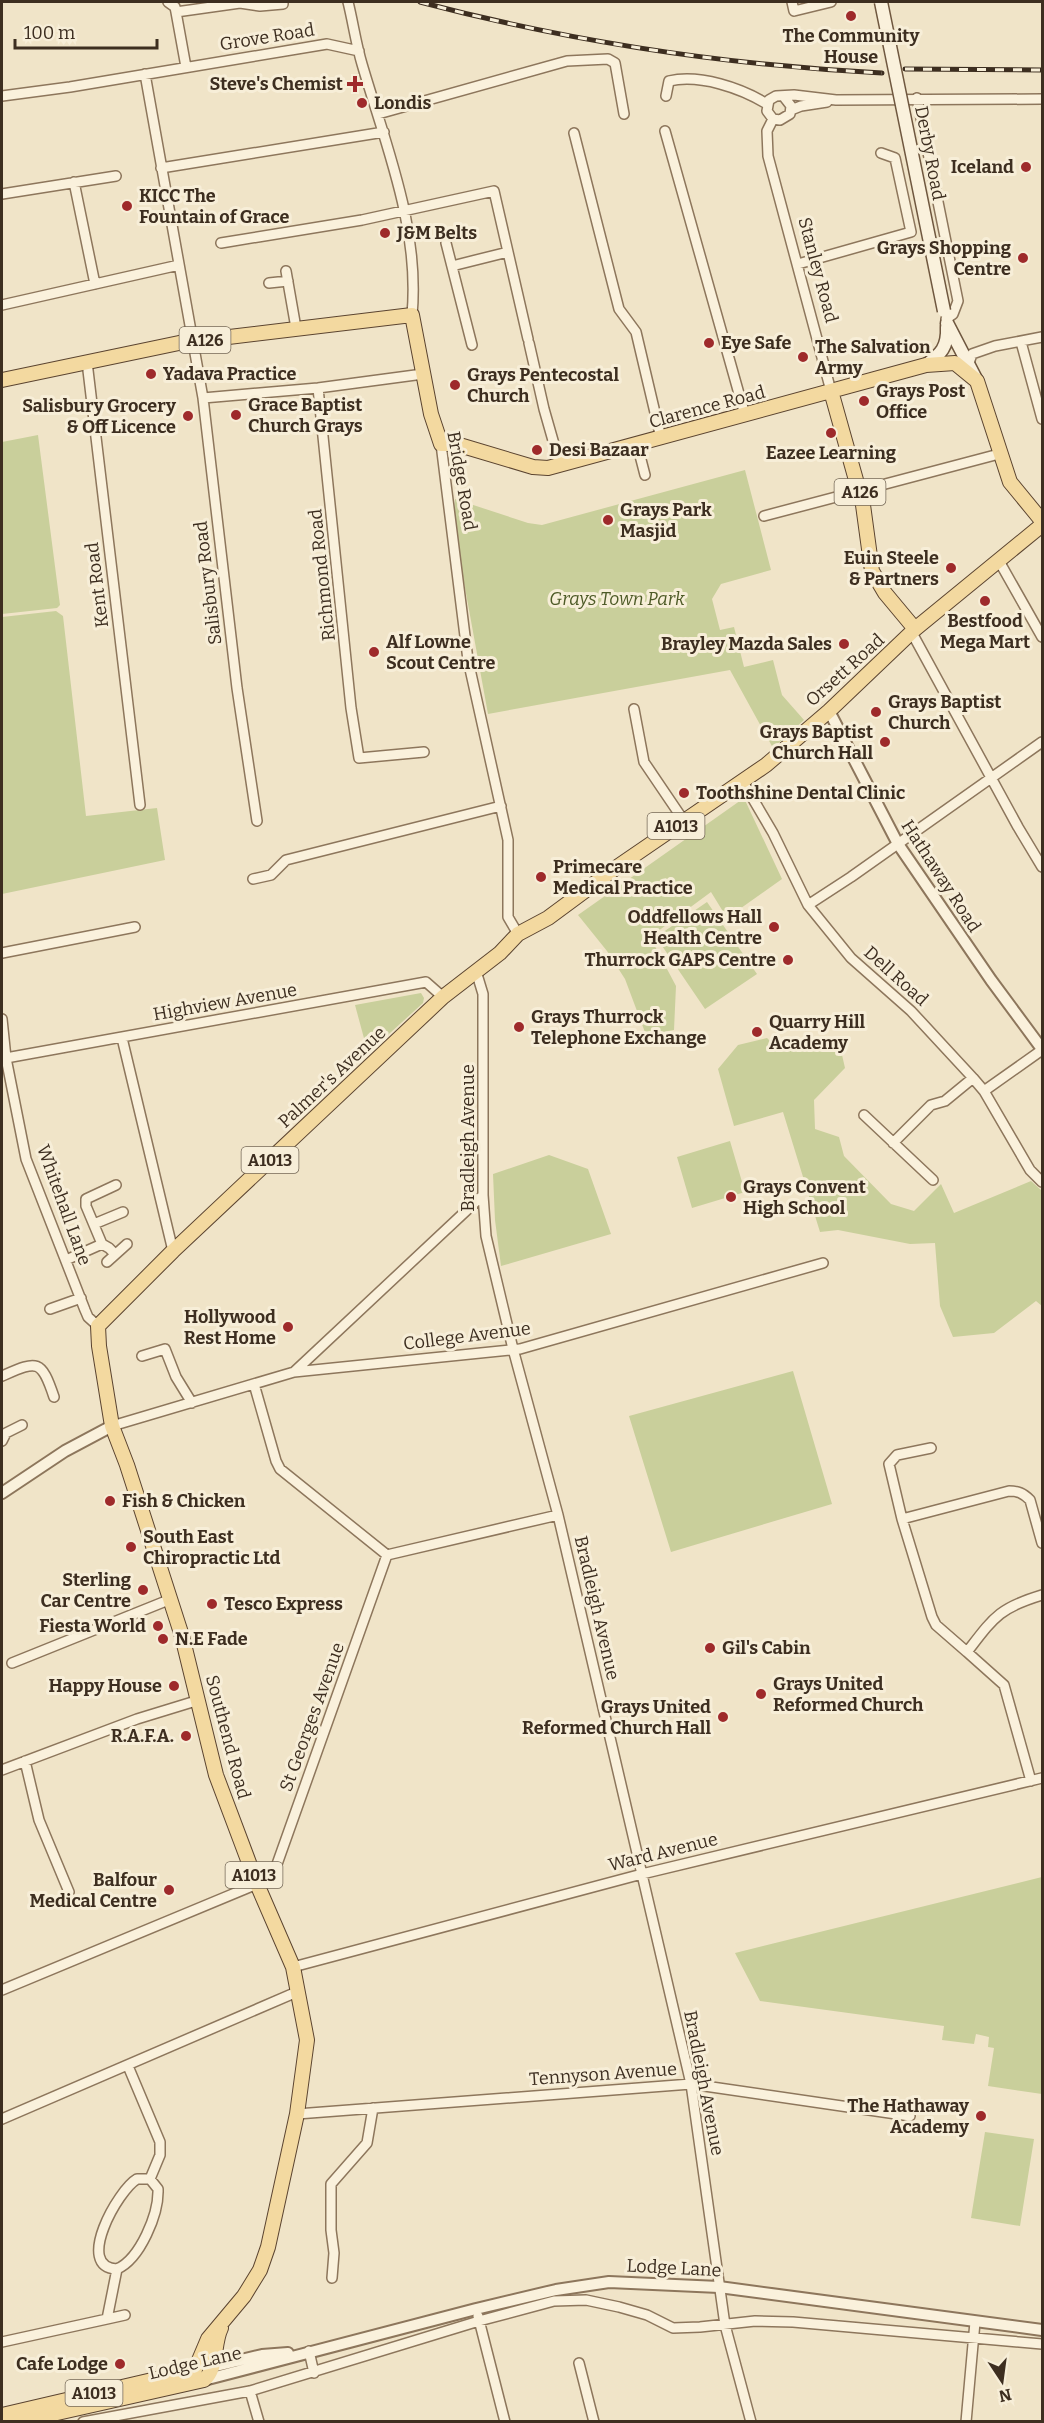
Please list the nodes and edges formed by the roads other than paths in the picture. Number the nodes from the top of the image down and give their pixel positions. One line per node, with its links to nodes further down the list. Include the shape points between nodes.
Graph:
1 (168, 2): 7 (street)
2 (283, 2): 7 (street, via 260,6 240,3)
3 (348, 2): 8 (street, Bridge Road)
4 (792, 2): 5 (street, via 794,11)
5 (831, 2)
6 (881, 2): 41 (main road, Derby Road, bridge)
7 (176, 12): 9 (street)
8 (359, 51): 9 (street, Grove Road, via 327,44); 19 (street, Bridge Road)
9 (186, 67): 10 (street, Grove Road)
10 (145, 74): 11 (street, Grove Road); 26 (street, Salisbury Road)
11 (2, 96)
12 (666, 96): 17 (street, via 669,81 706,82 748,92)
13 (784, 97): 16 (street); 17 (street, via 772,97); 18 (street)
14 (917, 98): 15 (street); 16 (street); 41 (street, via 958,301)
15 (1042, 99)
16 (836, 100): 18 (street)
17 (767, 104): 21 (street)
18 (791, 110): 21 (street, via 784,119)
19 (378, 114): 20 (street, via 567,61 608,59 615,63); 23 (street, Bridge Road)
20 (624, 114)
21 (773, 119): 34 (street, Stanley Road, via 767,131 768,156)
22 (665, 130): 56 (street)
23 (384, 132): 26 (street); 30 (street, Bridge Road)
24 (574, 133): 58 (street, via 619,309 636,332)
25 (881, 153): 34 (street, via 895,158 911,232)
26 (161, 168): 35 (street, Salisbury Road)
27 (116, 176): 28 (street)
28 (74, 182): 29 (street); 37 (street)
29 (2, 194)
30 (405, 211): 31 (street); 33 (street, via 494,191); 40 (street, Bridge Road, via 413,279)
31 (221, 243)
32 (446, 243): 36 (street)
33 (508, 252): 36 (street); 62 (street)
34 (798, 264): 54 (street, Stanley Road)
35 (178, 265): 37 (street); 44 (street, Salisbury Road)
36 (452, 266): 46 (street)
37 (96, 284): 39 (street)
38 (269, 284): 42 (street, via 287,276)
39 (2, 303)
40 (412, 315): 42 (main road, A126); 50 (main road, Bridge Road)
41 (946, 318): 48 (main road, Derby Road); 49 (main road, Derby Road, via 945,348)
42 (296, 328): 44 (main road, A126)
43 (1042, 337): 45 (street)
44 (192, 341): 47 (main road, A126); 55 (street, Salisbury Road)
45 (1021, 342): 48 (street, via 972,354); 57 (street)
46 (472, 345)
47 (87, 362): 51 (main road, A126); 76 (street, Kent Road)
48 (969, 363): 52 (main road, Derby Road)
49 (926, 365): 52 (main road, Clarence Road, via 955,363); 54 (main road, Clarence Road)
50 (423, 374): 53 (street); 59 (main road, Bridge Road)
51 (2, 380)
52 (977, 381): 61 (main road, Derby Road)
53 (318, 388): 55 (street); 73 (street, Richmond Road, via 359,758)
54 (831, 391): 56 (main road, Clarence Road); 64 (main road, Stanley Road / A126)
55 (203, 398): 78 (street, Salisbury Road)
56 (745, 415): 58 (main road, Clarence Road)
57 (1042, 419)
58 (661, 438): 60 (main road, Clarence Road)
59 (441, 444): 62 (main road, Clarence Road, via 464,445 540,468); 77 (street, Bridge Road, via 468,660)
60 (637, 444): 62 (main road, Clarence Road); 63 (street)
61 (999, 454): 64 (street); 66 (main road, Derby Road, via 1016,492)
62 (560, 465)
63 (645, 475)
64 (860, 491): 65 (street); 68 (main road, Stanley Road / A126, via 872,570)
65 (764, 516)
66 (1042, 523): 67 (main road, Orsett Road)
67 (999, 561): 68 (main road, Orsett Road); 69 (street)
68 (913, 631): 71 (main road, Orsett Road / A1013); 74 (street)
69 (1042, 637)
70 (634, 709): 79 (street, via 644,762)
71 (829, 711): 75 (main road, Orsett Road / A1013); 80 (street, Hathaway Road)
72 (1042, 742): 74 (street)
73 (424, 752)
74 (991, 778): 80 (street); 81 (street)
75 (743, 782): 79 (main road, Orsett Road / A1013); 83 (street, Dell Road)
76 (140, 805)
77 (501, 806): 82 (street, via 286,860 271,874); 85 (street, Bridge Road, via 508,840 508,917)
78 (257, 821)
79 (684, 821): 85 (main road, Orsett Road / A1013, via 548,918)
80 (898, 844): 83 (street); 91 (street, Hathaway Road)
81 (1042, 867)
82 (253, 879)
83 (808, 905): 93 (street, Dell Road, via 852,958 911,1011)
84 (135, 927): 86 (street)
85 (518, 934): 87 (main road, Palmer's Avenue / A1013)
86 (2, 953)
87 (476, 971): 88 (main road, Palmer's Avenue / A1013); 100 (street, Bradleigh Avenue, via 483,994)
88 (443, 997): 90 (street, Highview Avenue, via 426,982); 105 (main road, Palmer's Avenue / A1013)
89 (2, 1019): 92 (street, Whitehall Lane)
90 (122, 1038): 92 (street, Highview Avenue); 105 (street)
91 (1042, 1050): 94 (street)
92 (6, 1058): 107 (street, Whitehall Lane, via 26,1159)
93 (973, 1078): 94 (street, Dell Road); 96 (street, via 945,1101 931,1105)
94 (984, 1091): 98 (street, Dell Road, via 1030,1170)
95 (864, 1115): 96 (street)
96 (893, 1143): 97 (street)
97 (933, 1179)
98 (1042, 1182)
99 (116, 1185): 102 (street, via 86,1199)
100 (483, 1195): 113 (street, Bradleigh Avenue, via 486,1236); 115 (street)
101 (123, 1212): 102 (street)
102 (94, 1224): 103 (street)
103 (102, 1244): 106 (street); 107 (street)
104 (126, 1244): 106 (street)
105 (173, 1251): 112 (main road, Palmer's Avenue / A1013)
106 (115, 1254): 108 (street)
107 (66, 1260): 110 (street, Whitehall Lane)
108 (107, 1262)
109 (823, 1263): 113 (street, College Avenue)
110 (81, 1299): 111 (street); 112 (street, Whitehall Lane, via 88,1317)
111 (50, 1309)
112 (98, 1326): 121 (main road, Southend Road / A1013)
113 (513, 1349): 115 (street, College Avenue); 125 (street, Bradleigh Avenue)
114 (142, 1356): 119 (street, via 165,1349)
115 (294, 1372): 117 (street, College Avenue)
116 (2, 1376): 118 (street, via 24,1366 41,1367)
117 (254, 1384): 119 (street, College Avenue); 128 (street, via 280,1469)
118 (54, 1396)
119 (192, 1403): 121 (street, College Avenue)
120 (22, 1425): 122 (street)
121 (112, 1426): 124 (street, via 65,1451); 130 (main road, Southend Road / A1013)
122 (3, 1435)
123 (931, 1448): 126 (street, via 897,1455 889,1464)
124 (2, 1493)
125 (558, 1515): 128 (street); 138 (street, Bradleigh Avenue)
126 (902, 1519): 127 (street, via 1016,1491 1030,1500); 131 (street, via 932,1617)
127 (1042, 1543)
128 (387, 1555): 139 (street, St Georges Avenue, via 276,1868)
129 (1042, 1595): 131 (street, via 1004,1610)
130 (171, 1599): 132 (street); 133 (main road, Southend Road / A1013)
131 (967, 1652): 137 (street, via 1004,1686)
132 (12, 1663)
133 (199, 1700): 134 (street); 139 (main road, Southend Road / A1013, via 216,1775)
134 (25, 1761): 135 (street); 140 (street, via 39,1820)
135 (2, 1770)
136 (1042, 1778): 137 (street, Ward Avenue)
137 (1031, 1781): 138 (street, Ward Avenue)
138 (642, 1874): 141 (street, Ward Avenue); 145 (street, Bradleigh Avenue)
139 (257, 1884): 141 (main road, Southend Road / A1013); 142 (street)
140 (69, 1892)
141 (293, 1967): 143 (main road, Southend Road / A1013)
142 (2, 1990)
143 (299, 1991): 144 (street); 147 (main road, Southend Road / A1013, via 307,2040)
144 (128, 2066): 149 (street); 150 (street, via 160,2142 160,2155)
145 (691, 2084): 146 (street, Tennyson Avenue); 148 (street, Tennyson Avenue); 153 (street, Bradleigh Avenue)
146 (373, 2108): 147 (street, Tennyson Avenue); 152 (street, via 367,2143 331,2184)
147 (297, 2114): 157 (main road, Southend Road / A1013, via 260,2270)
148 (910, 2116)
149 (2, 2119)
150 (150, 2179): 151 (street, via 158,2189 154,2215 134,2255); 151 (street, via 129,2185 105,2226 98,2256 104,2266)
151 (117, 2269): 156 (street)
152 (332, 2278)
153 (719, 2287): 154 (street, Lodge Lane, via 609,2282); 159 (street, Lodge Lane); 160 (street, Bradleigh Avenue)
154 (476, 2309): 158 (street); 166 (street, Lodge Lane)
155 (125, 2315): 156 (street)
156 (107, 2319): 163 (street)
157 (225, 2321): 165 (main road, Southend Road / A1013); 167 (main road, Southend Road / A1013, via 208,2339)
158 (479, 2321): 160 (street, Lodge Lane, via 554,2301 586,2300 647,2315 673,2328); 173 (street, Lodge Lane); 180 (street)
159 (975, 2322): 161 (street, Lodge Lane); 162 (street)
160 (725, 2325): 162 (street, Lodge Lane, via 793,2322); 182 (street, Bradleigh Avenue)
161 (1042, 2330)
162 (974, 2337): 164 (street, Lodge Lane); 183 (street)
163 (2, 2342)
164 (1042, 2344)
165 (216, 2348): 168 (street, Lodge Lane, via 223,2357); 170 (main road, Southend Road / A1013)
166 (309, 2351): 168 (street, Lodge Lane); 172 (street, Lodge Lane); 173 (street)
167 (201, 2356): 170 (main road); 171 (main road, Southend Road / A1013)
168 (240, 2360): 170 (street, Lodge Lane)
169 (579, 2362): 181 (street)
170 (212, 2367): 171 (main road, Lodge Lane / A1013); 172 (street); 174 (main road, Southend Road / A1013)
171 (188, 2372): 176 (main road, Lodge Lane / A1013)
172 (232, 2373): 174 (street, Lodge Lane)
173 (314, 2373): 175 (street, Lodge Lane)
174 (204, 2380): 177 (main road, Lodge Lane / A1013)
175 (250, 2391): 178 (street, Lodge Lane); 179 (street)
176 (2, 2415)
177 (17, 2421)
178 (83, 2421)
179 (259, 2421)
180 (505, 2421)
181 (594, 2421)
182 (751, 2421)
183 (966, 2421)

